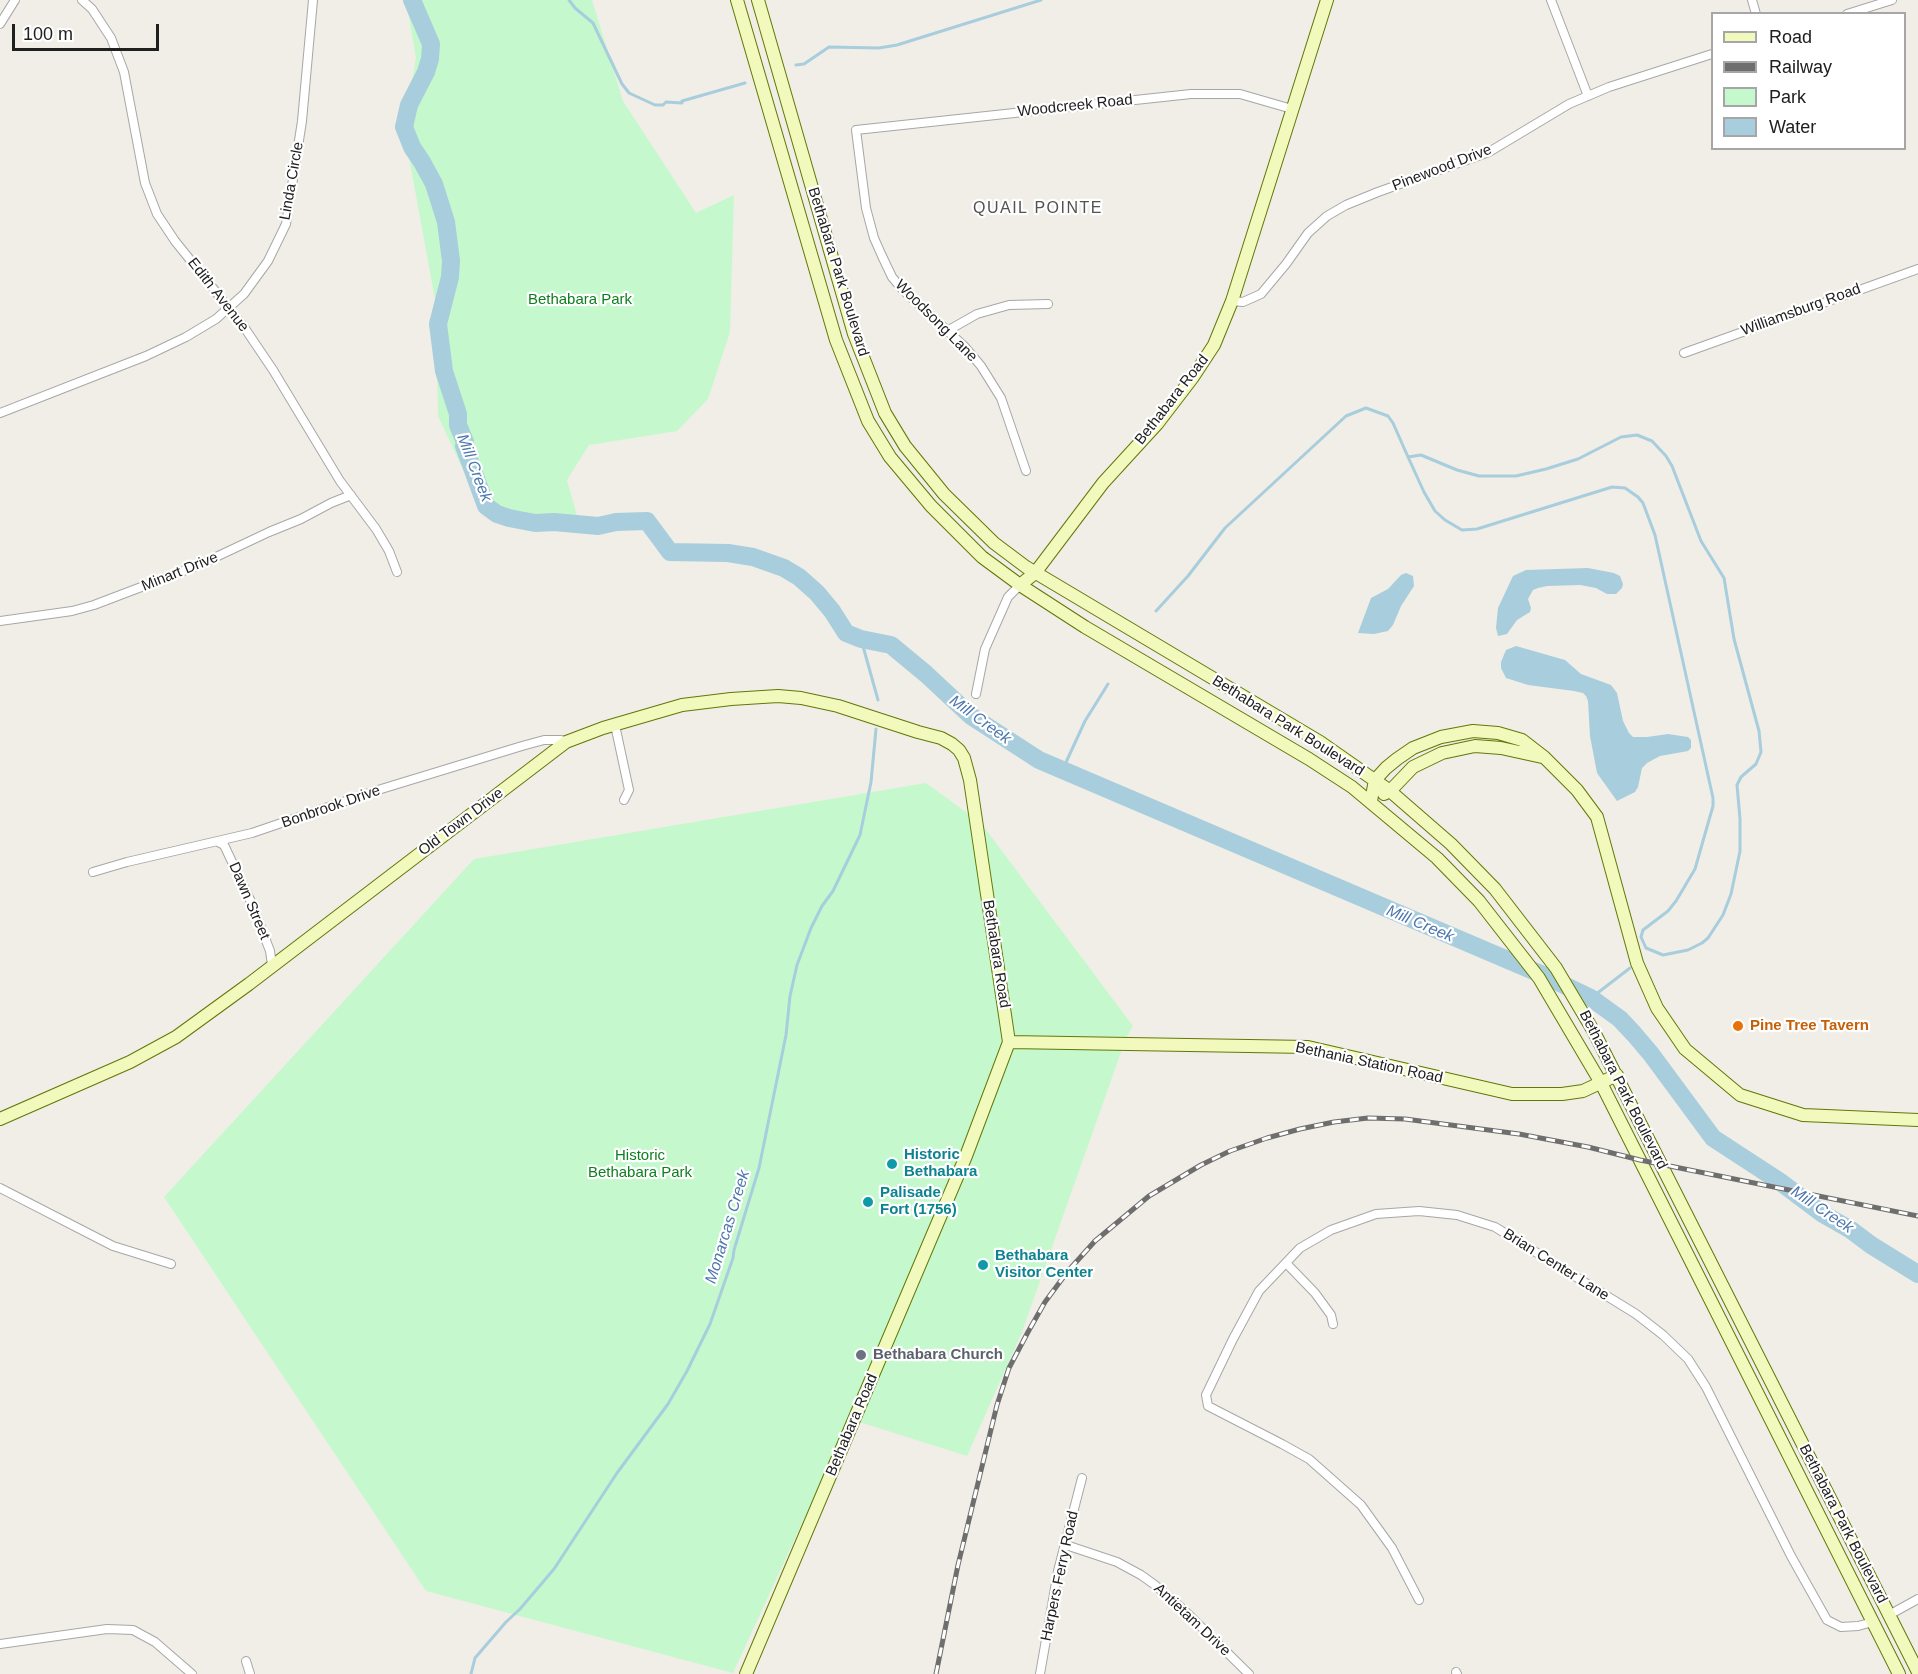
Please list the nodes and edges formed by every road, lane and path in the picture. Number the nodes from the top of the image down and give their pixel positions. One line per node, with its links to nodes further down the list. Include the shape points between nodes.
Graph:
1 (15, 0): 10 (street)
2 (82, 0): 18 (street, Edith Avenue, via 111,38 124,72 146,183 157,214)
3 (313, 0): 18 (street, Linda Circle, via 301,132 286,224 268,261)
4 (737, 0): 26 (street, Bethabara Park Boulevard, via 836,340 868,421 890,457 931,506 982,557)
5 (758, 0): 25 (street, Bethabara Park Boulevard, via 854,334 885,412 905,446 944,494 994,543)
6 (1327, 0): 13 (street, Bethabara Road)
7 (1551, 0): 12 (street)
8 (1892, 0): 9 (street)
9 (1853, 12)
10 (0, 24)
11 (1711, 55): 12 (street, Pinewood Drive)
12 (1588, 96): 16 (street, Pinewood Drive, via 1489,152 1378,192 1327,216 1308,233 1261,294 1243,302)
13 (1292, 109): 14 (street, Woodcreek Road, via 1240,94 1191,94); 16 (street, Bethabara Road)
14 (856, 130): 19 (street, Woodsong Lane, via 866,208 882,256 892,277)
15 (1918, 269): 20 (street, Williamsburg Road)
16 (1232, 301): 25 (street, Bethabara Road, via 1214,345 1193,377 1103,483)
17 (1048, 304): 19 (street, via 1009,305 977,314)
18 (229, 308): 21 (street, Linda Circle, via 186,337 146,356); 23 (street, Edith Avenue)
19 (948, 331): 22 (street, Woodsong Lane, via 981,366 1001,398)
20 (1684, 353)
21 (0, 412)
22 (1026, 471)
23 (351, 495): 24 (street, Edith Avenue, via 389,551); 27 (street, Minart Drive, via 200,566 94,605)
24 (397, 572)
25 (1035, 573): 26 (street, Bethabara Road); 33 (street, Bethabara Park Boulevard, via 1320,742)
26 (1020, 585): 28 (street, Bethabara Road, via 1008,597 985,649); 36 (street, Bethabara Park Boulevard, via 1123,651 1309,759)
27 (0, 621)
28 (976, 694)
29 (615, 725): 30 (street, Old Town Drive); 32 (street, Old Town Drive, via 682,705 777,696 801,698 941,738); 35 (street, via 629,790)
30 (566, 742): 37 (street, Bonbrook Drive, via 544,740 522,746); 39 (street, Old Town Drive)
31 (1544, 757): 33 (street, via 1522,740 1473,731 1413,748); 34 (street, via 1475,746 1442,753 1413,767); 44 (street, via 1598,817 1637,963 1657,1008 1685,1049 1740,1095 1803,1115)
32 (964, 758): 40 (street, Bethabara Road)
33 (1375, 780): 34 (street, Bethabara Park Boulevard); 36 (street)
34 (1390, 790): 36 (street); 41 (street, Bethabara Park Boulevard, via 1451,844 1514,912 1556,968)
35 (624, 800)
36 (1371, 801): 42 (street, Bethabara Park Boulevard, via 1437,858 1479,901 1539,978)
37 (218, 842): 38 (street, Bonbrook Drive); 39 (street, Dawn Street, via 225,845 252,903)
38 (93, 872)
39 (272, 965): 43 (street, Old Town Drive, via 176,1037 130,1062)
40 (1009, 1042): 42 (street, Bethania Station Road, via 1308,1047 1512,1094 1562,1094); 60 (street, Bethabara Road, via 966,1156)
41 (1617, 1075): 42 (street, Bethania Station Road); 53 (street, Bethabara Park Boulevard)
42 (1601, 1083): 54 (street, Bethabara Park Boulevard)
43 (0, 1119)
44 (1918, 1120)
45 (0, 1188): 47 (street, via 113,1246)
46 (1286, 1263): 48 (street, via 1326,1308); 52 (street, Brian Center Lane, via 1259,1291 1206,1395 1208,1406 1309,1459 1361,1505 1392,1548); 54 (street, Brian Center Lane, via 1300,1248 1331,1230 1376,1214 1419,1211 1457,1215 1495,1227 1636,1314 1688,1359 1827,1620 1841,1627)
47 (171, 1264)
48 (1333, 1324)
49 (1082, 1478): 50 (street, Harpers Ferry Road)
50 (1066, 1545): 61 (street, Harpers Ferry Road); 62 (street, Antietam Drive, via 1117,1562 1141,1575 1185,1611)
51 (1918, 1599): 53 (street)
52 (1419, 1600)
53 (1889, 1615): 54 (street); 57 (street, Bethabara Park Boulevard)
54 (1873, 1622): 63 (street, Bethabara Park Boulevard)
55 (0, 1644): 58 (street, via 107,1629 133,1630 155,1642)
56 (246, 1661): 59 (street)
57 (1918, 1672)
58 (192, 1674)
59 (250, 1674)
60 (746, 1674)
61 (1040, 1674)
62 (1249, 1674)
63 (1899, 1674)

